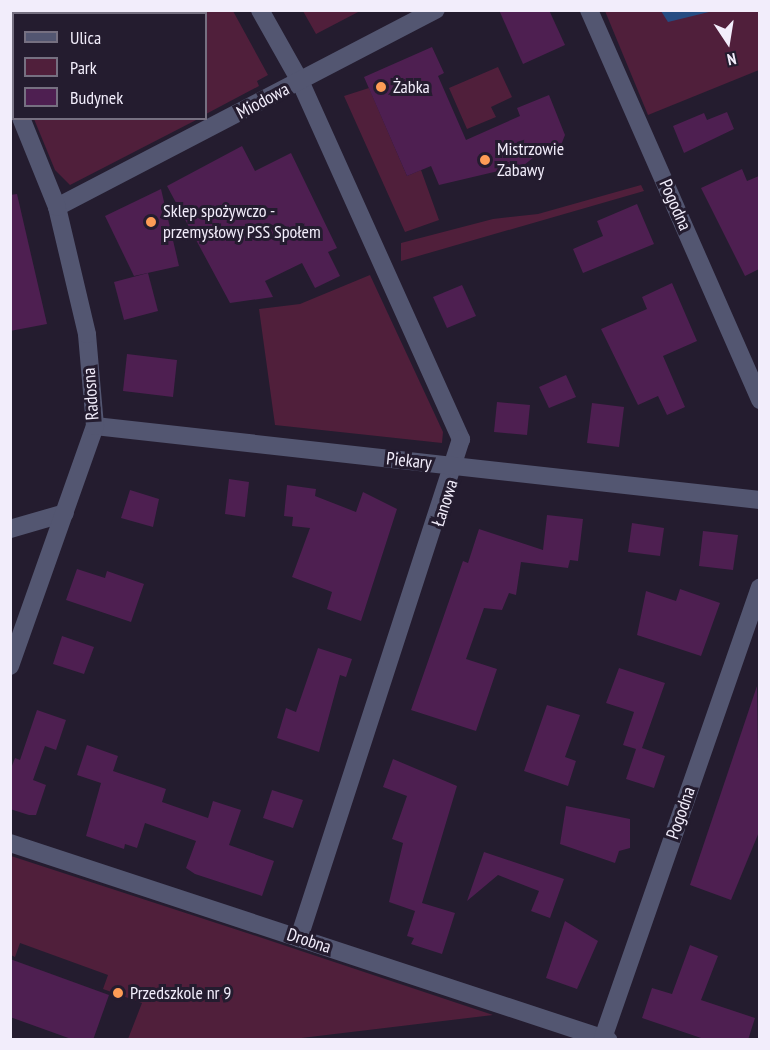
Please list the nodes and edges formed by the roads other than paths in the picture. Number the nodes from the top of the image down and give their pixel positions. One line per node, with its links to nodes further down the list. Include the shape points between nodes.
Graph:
1 (260, 10): 4 (street, Łanowa)
2 (436, 10): 4 (street, Miodowa)
3 (589, 10): 7 (street, Pogodna)
4 (300, 81): 6 (street, Miodowa); 9 (street, Łanowa, via 461,439)
5 (22, 120): 6 (street, Radosna)
6 (57, 207): 8 (street, Radosna, via 87,334)
7 (759, 400)
8 (95, 426): 9 (street, Piekary); 11 (street, Radosna)
9 (456, 466): 10 (street, Piekary); 16 (street, Łanowa)
10 (759, 500)
11 (65, 513): 12 (street); 14 (street, Radosna)
12 (10, 529)
13 (759, 588): 17 (street, Pogodna)
14 (10, 666)
15 (10, 843): 16 (street, Drobna)
16 (299, 938): 17 (street, Drobna)
17 (606, 1039)

